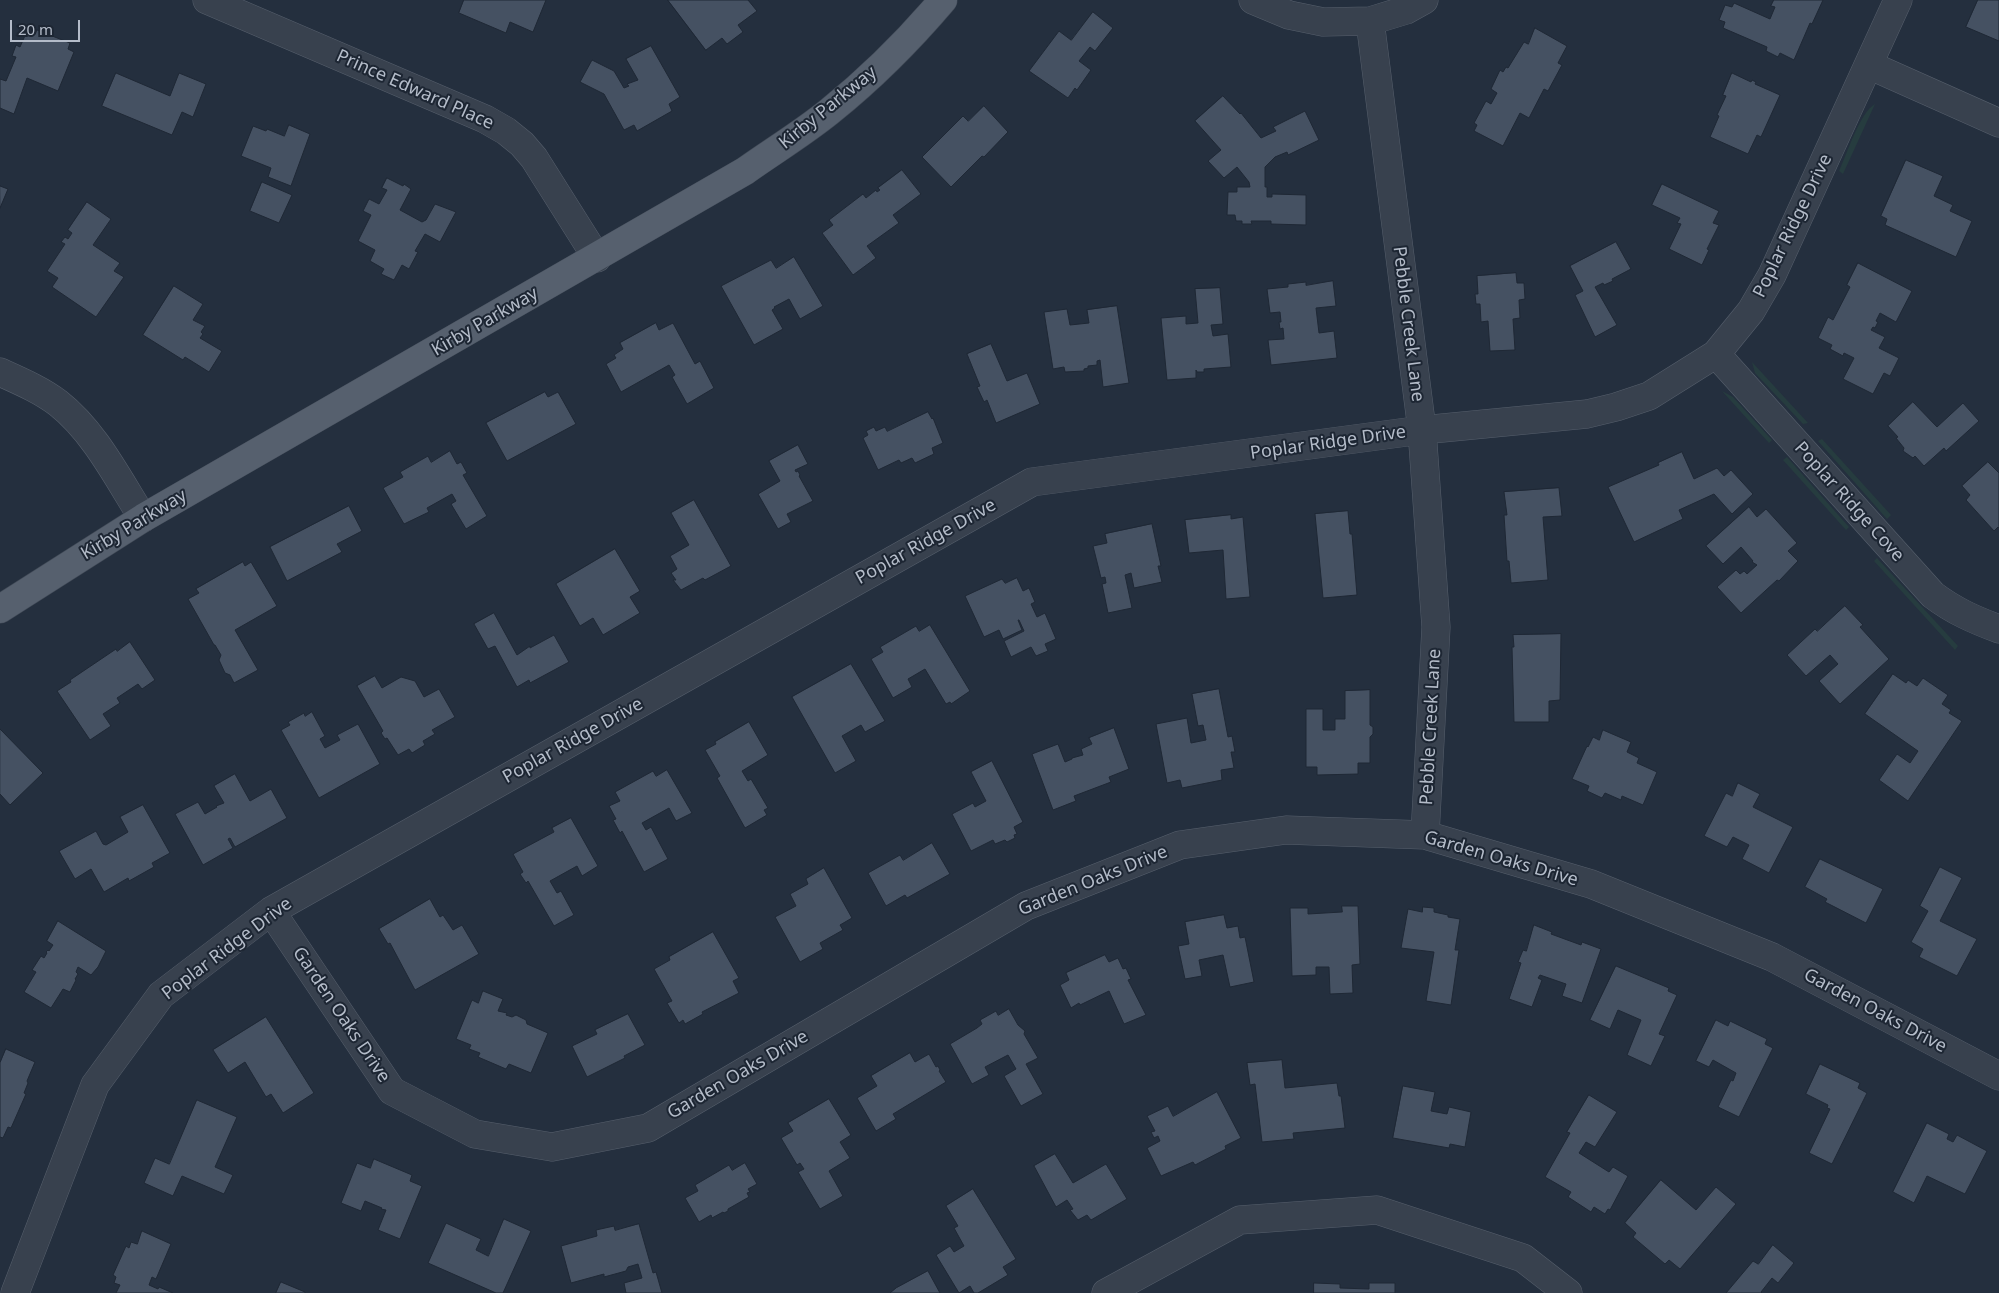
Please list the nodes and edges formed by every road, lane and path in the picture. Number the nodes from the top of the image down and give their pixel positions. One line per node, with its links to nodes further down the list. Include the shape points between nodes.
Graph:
1 (207, 0): 9 (street, Prince Edward Place, via 457,106 506,131 534,158)
2 (942, 0): 9 (main road, Kirby Parkway, via 883,64 829,112 745,171)
3 (1253, 0): 6 (street, via 1289,14 1323,22)
4 (1424, 0): 6 (street)
5 (1898, 0): 7 (street, Poplar Ridge Drive)
6 (1370, 22): 12 (street, Pebble Creek Lane)
7 (1869, 65): 8 (street); 10 (street, Poplar Ridge Drive, via 1772,275 1751,311)
8 (1999, 123)
9 (597, 258): 13 (main road, Kirby Parkway)
10 (1716, 354): 12 (street, Poplar Ridge Drive, via 1649,396 1616,408 1587,414); 15 (street, Poplar Ridge Cove, via 1933,595 1949,608)
11 (0, 372): 13 (street, via 58,403 77,420)
12 (1422, 430): 16 (street, Pebble Creek Lane, via 1436,628); 17 (street, Poplar Ridge Drive, via 1032,482)
13 (143, 518): 14 (main road, Kirby Parkway)
14 (0, 609)
15 (1999, 629)
16 (1425, 835): 17 (street, Garden Oaks Drive, via 1286,830 1180,845 1026,906 648,1128 552,1147 475,1134 392,1091); 18 (street, Garden Oaks Drive, via 1591,884 1772,957)
17 (271, 911): 19 (street, Poplar Ridge Drive, via 161,995 95,1086)
18 (1999, 1076)
19 (14, 1293)
20 (1106, 1293): 21 (street, via 1240,1220 1377,1210 1523,1258)
21 (1568, 1293)

